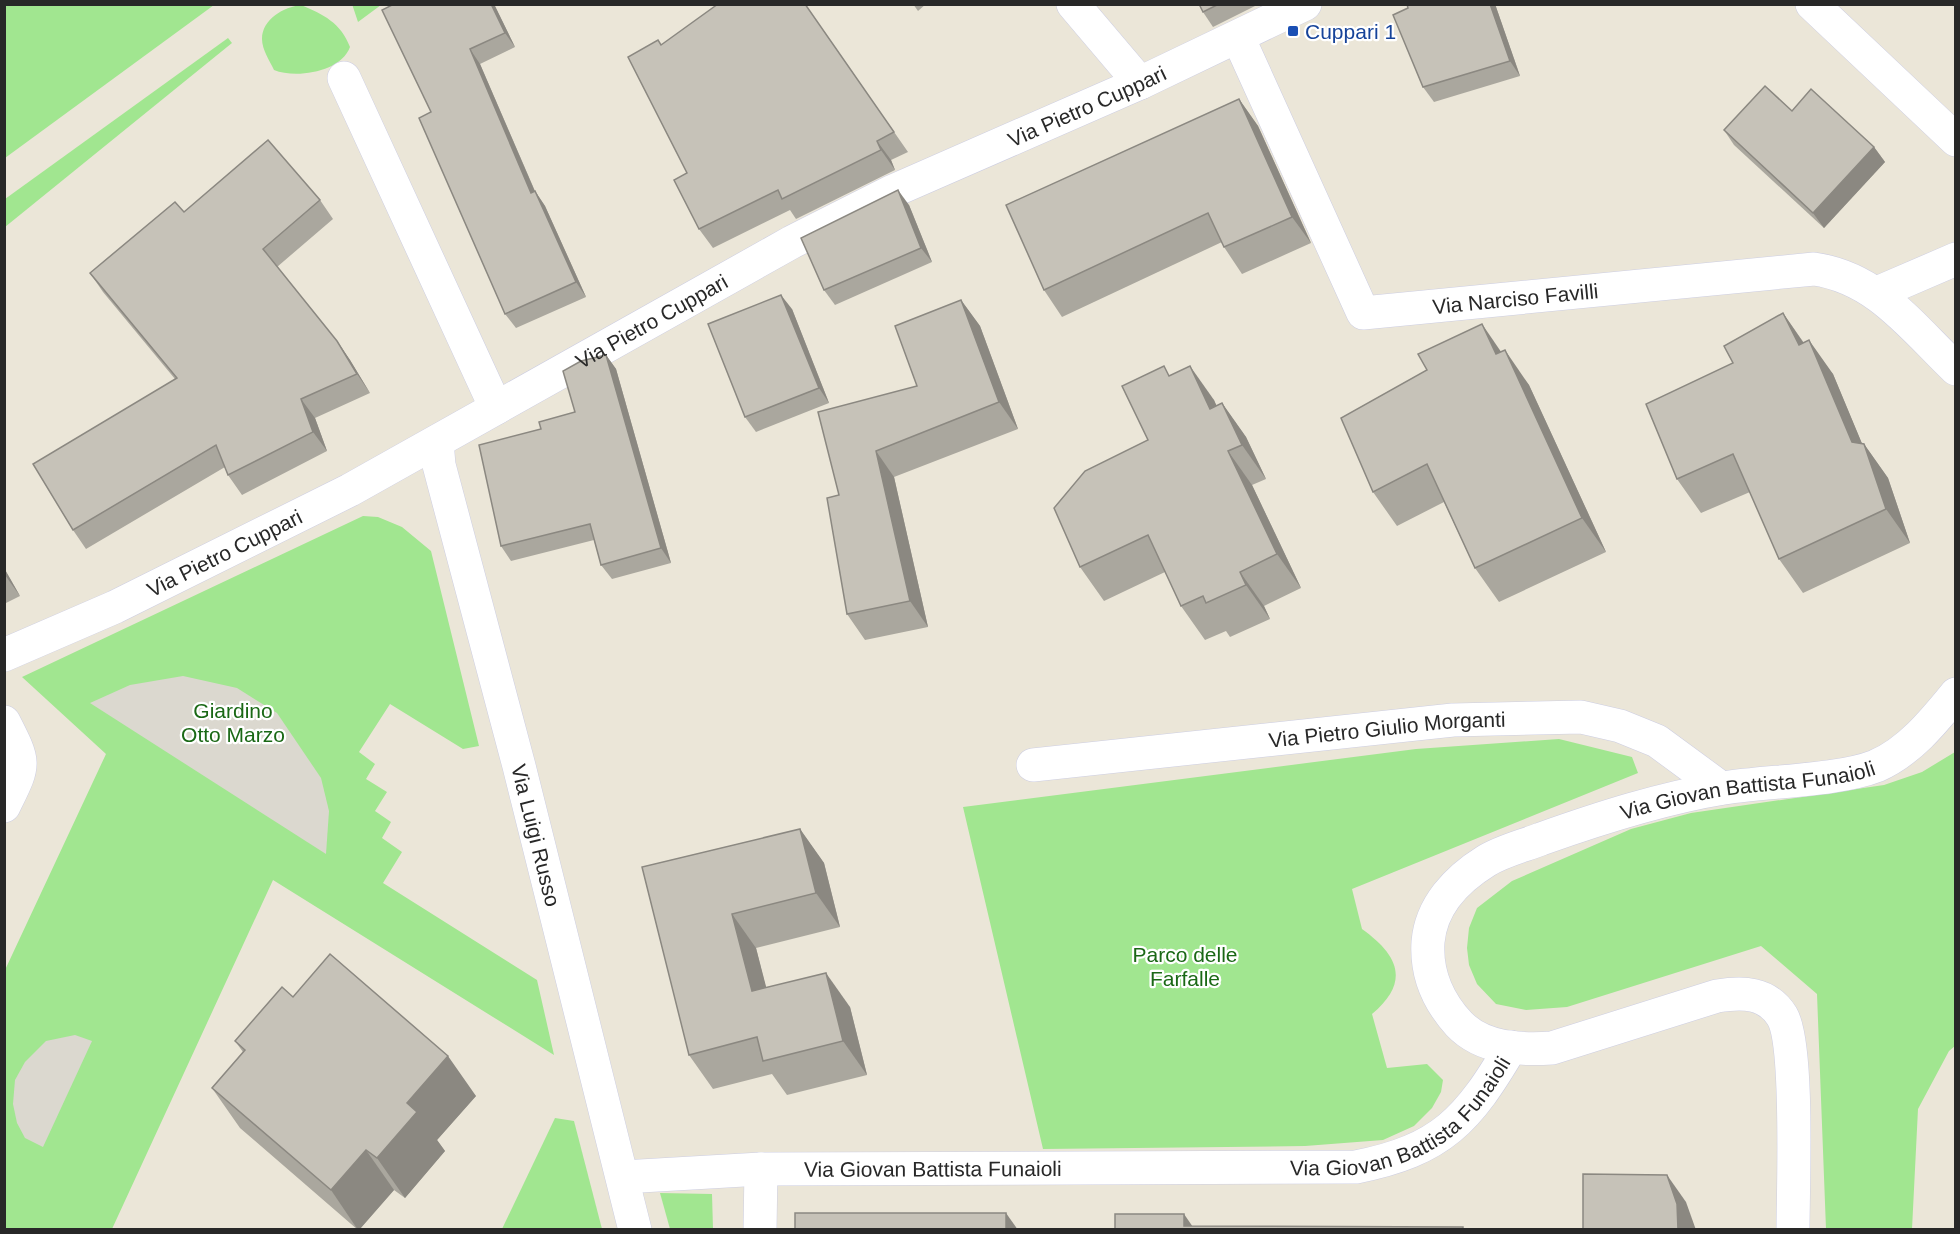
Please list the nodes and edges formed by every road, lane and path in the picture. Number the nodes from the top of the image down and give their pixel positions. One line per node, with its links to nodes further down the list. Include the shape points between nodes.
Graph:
1 (1073, 4): 6 (street)
2 (1305, 4): 4 (street, Via Pietro Cuppari)
3 (1812, 4): 7 (street)
4 (1238, 37): 6 (street, Via Pietro Cuppari); 9 (street, Via Narciso Favilli, via 1363,313 1814,269 1855,279)
5 (344, 78): 11 (street)
6 (1140, 84): 11 (street, Via Pietro Cuppari, via 893,191 792,242)
7 (1956, 140)
8 (1956, 259): 9 (street)
9 (1877, 293): 10 (street)
10 (1956, 369)
11 (496, 408): 12 (street, Via Pietro Cuppari)
12 (437, 442): 13 (street, Via Pietro Cuppari, via 244,545); 21 (street, Via Luigi Russo, via 439,465)
13 (4, 655)
14 (1956, 694): 17 (street, Via Giovan Battista Funaioli, via 1922,734 1877,765 1824,776)
15 (4, 722): 18 (street, via 21,758 17,779)
16 (1033, 765): 17 (street, Via Pietro Giulio Morganti, via 1453,720 1581,717 1620,726 1657,741)
17 (1721, 788): 19 (street, Via Giovan Battista Funaioli, via 1600,818 1488,859 1448,893 1431,921 1429,934 1435,990 1462,1027 1475,1037)
18 (4, 806)
19 (1510, 1047): 20 (street, Via Giovan Battista Funaioli, via 1484,1092 1451,1128 1407,1154 1356,1167); 24 (street, via 1552,1048 1718,996 1737,993 1761,997 1781,1015 1788,1028 1793,1101)
20 (761, 1169): 21 (street, Via Giovan Battista Funaioli); 23 (street)
21 (623, 1177): 22 (street, Via Luigi Russo)
22 (635, 1230)
23 (760, 1230)
24 (1793, 1230)

